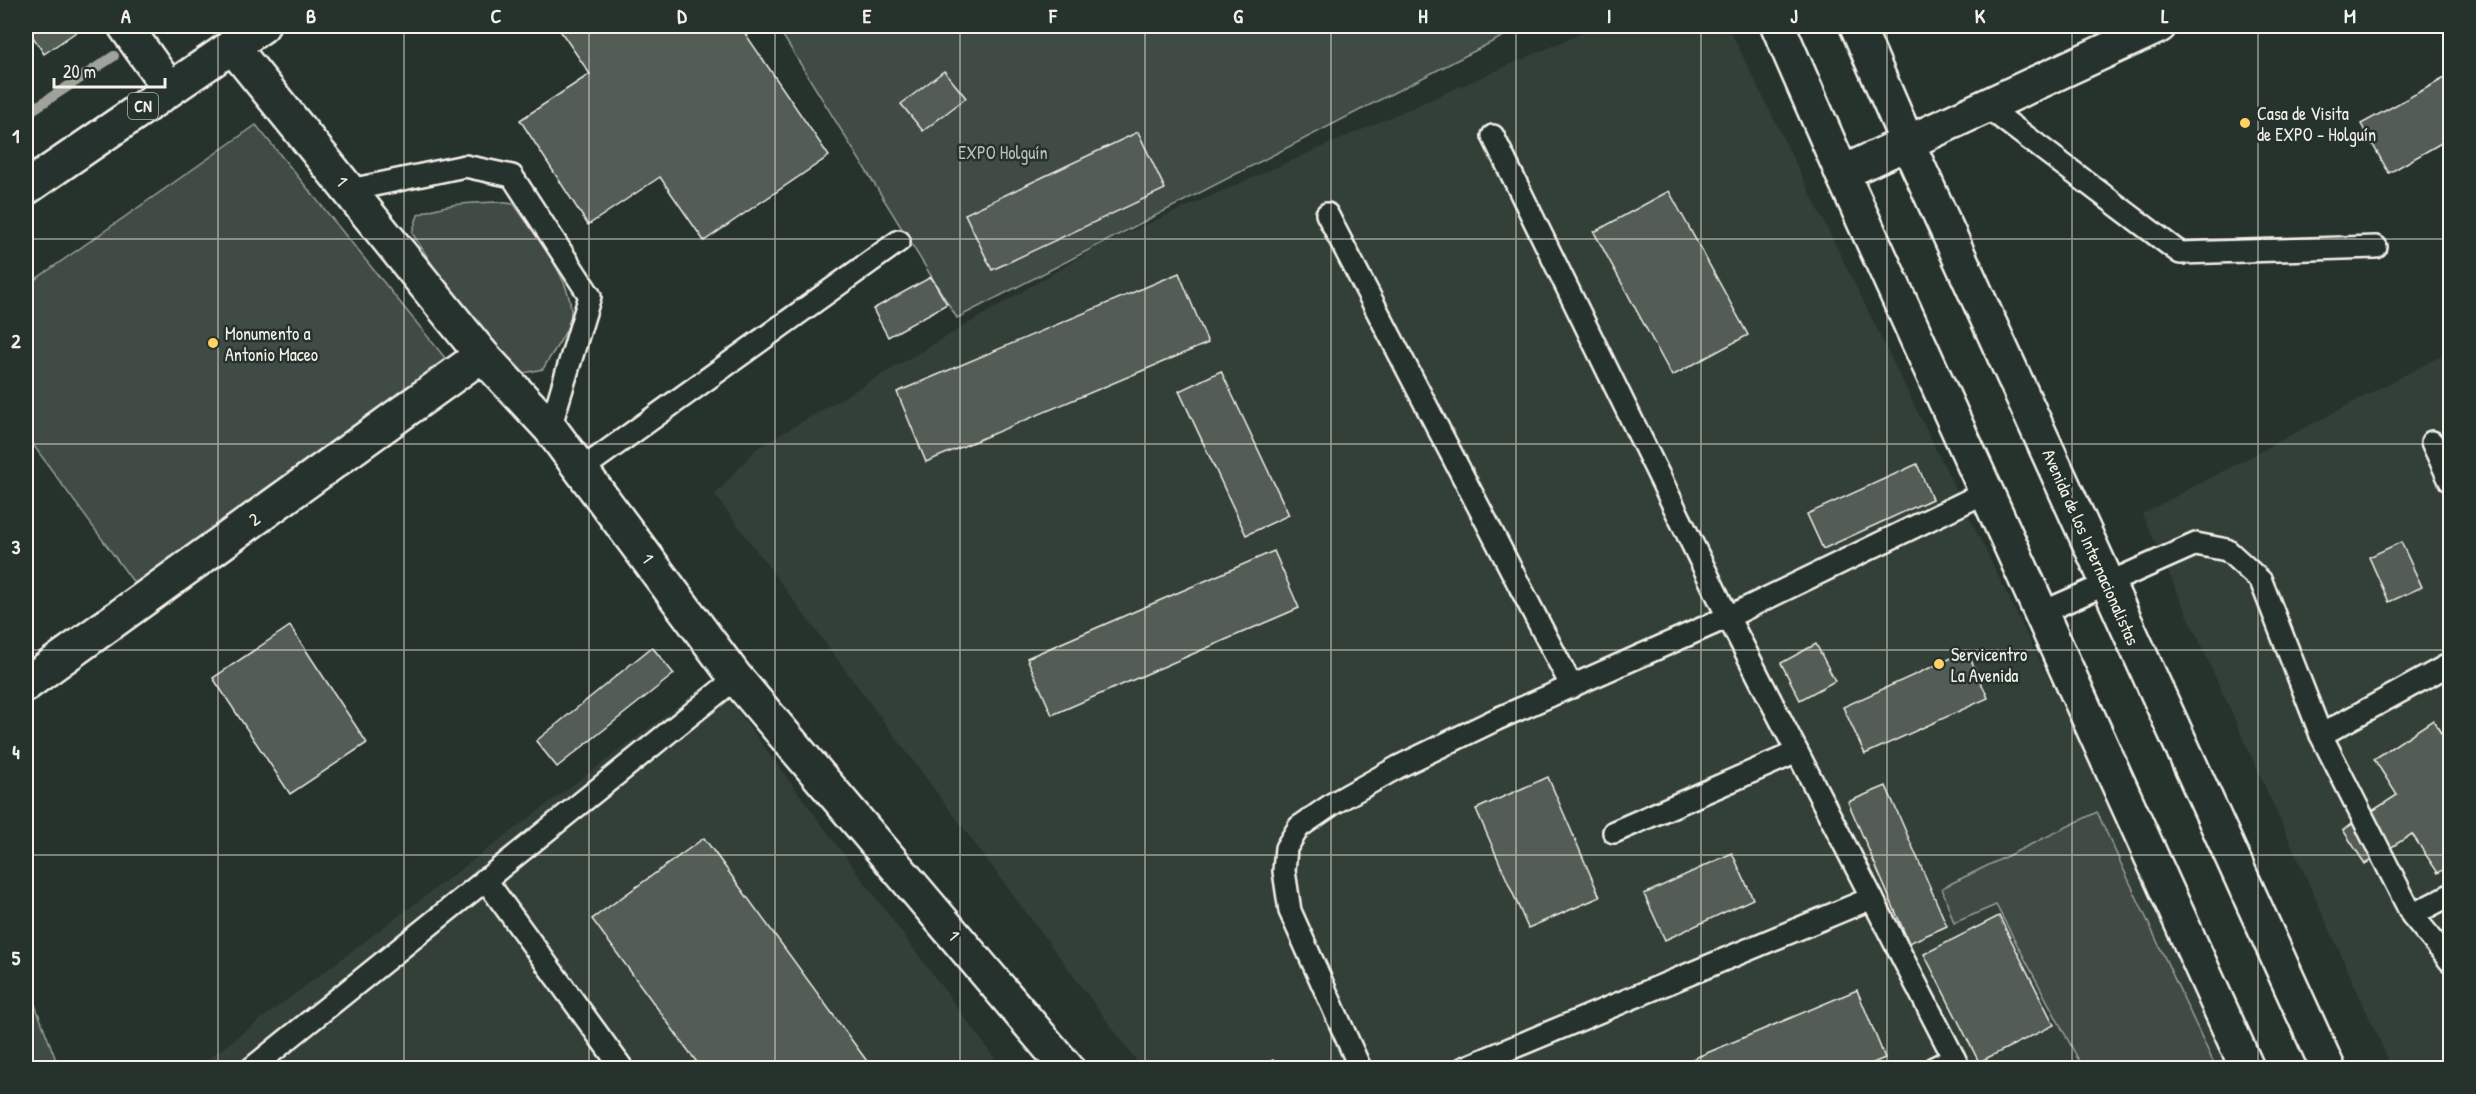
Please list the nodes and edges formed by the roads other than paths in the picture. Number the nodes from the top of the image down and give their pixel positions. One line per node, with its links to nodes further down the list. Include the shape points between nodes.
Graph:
1 (125, 26): 7 (main road)
2 (262, 26): 6 (main road, CN)
3 (1778, 26): 11 (main road)
4 (1857, 26): 10 (main road, Avenida de los Internacionalistas)
5 (2159, 26): 8 (main road)
6 (232, 45): 7 (main road, CN); 13 (main road, 1)
7 (169, 88): 12 (main road, CN)
8 (1988, 107): 10 (main road); 16 (lane, via 2180,253)
9 (1493, 136): 25 (lane)
10 (1908, 144): 11 (main road); 23 (main road, Avenida de los Internacionalistas)
11 (1842, 173): 22 (main road)
12 (26, 188)
13 (350, 190): 17 (main road, 1); 18 (lane, via 465,166 512,176 590,296)
14 (1327, 214): 29 (lane)
15 (899, 241): 20 (lane)
16 (2376, 248)
17 (482, 355): 18 (main road, 1); 28 (main road, 2)
18 (550, 428): 20 (main road, 1)
19 (2432, 442): 21 (lane)
20 (582, 469): 27 (main road, 1)
21 (2451, 481)
22 (1986, 492): 24 (main road); 25 (lane)
23 (2107, 584): 24 (lane); 30 (lane, via 2196,544 2227,550 2261,581); 46 (main road, Avenida de los Internacionalistas)
24 (2041, 613): 45 (main road)
25 (1728, 617): 29 (lane); 31 (lane)
26 (2451, 664): 30 (lane)
27 (736, 678): 33 (lane); 41 (main road, 1)
28 (26, 684)
29 (1572, 687): 42 (lane, via 1398,767 1334,803 1299,827 1286,848 1284,871 1290,911)
30 (2321, 735): 36 (lane)
31 (1797, 752): 32 (lane); 35 (lane)
32 (1614, 832)
33 (485, 879): 39 (lane); 40 (lane)
34 (2451, 895): 36 (lane)
35 (1872, 898): 38 (lane); 43 (lane)
36 (2412, 915): 37 (lane)
37 (2451, 961)
38 (1956, 1063): 44 (lane)
39 (252, 1068)
40 (622, 1068)
41 (1067, 1068)
42 (1360, 1068)
43 (1464, 1068)
44 (1934, 1068)
45 (2247, 1068)
46 (2328, 1068)

